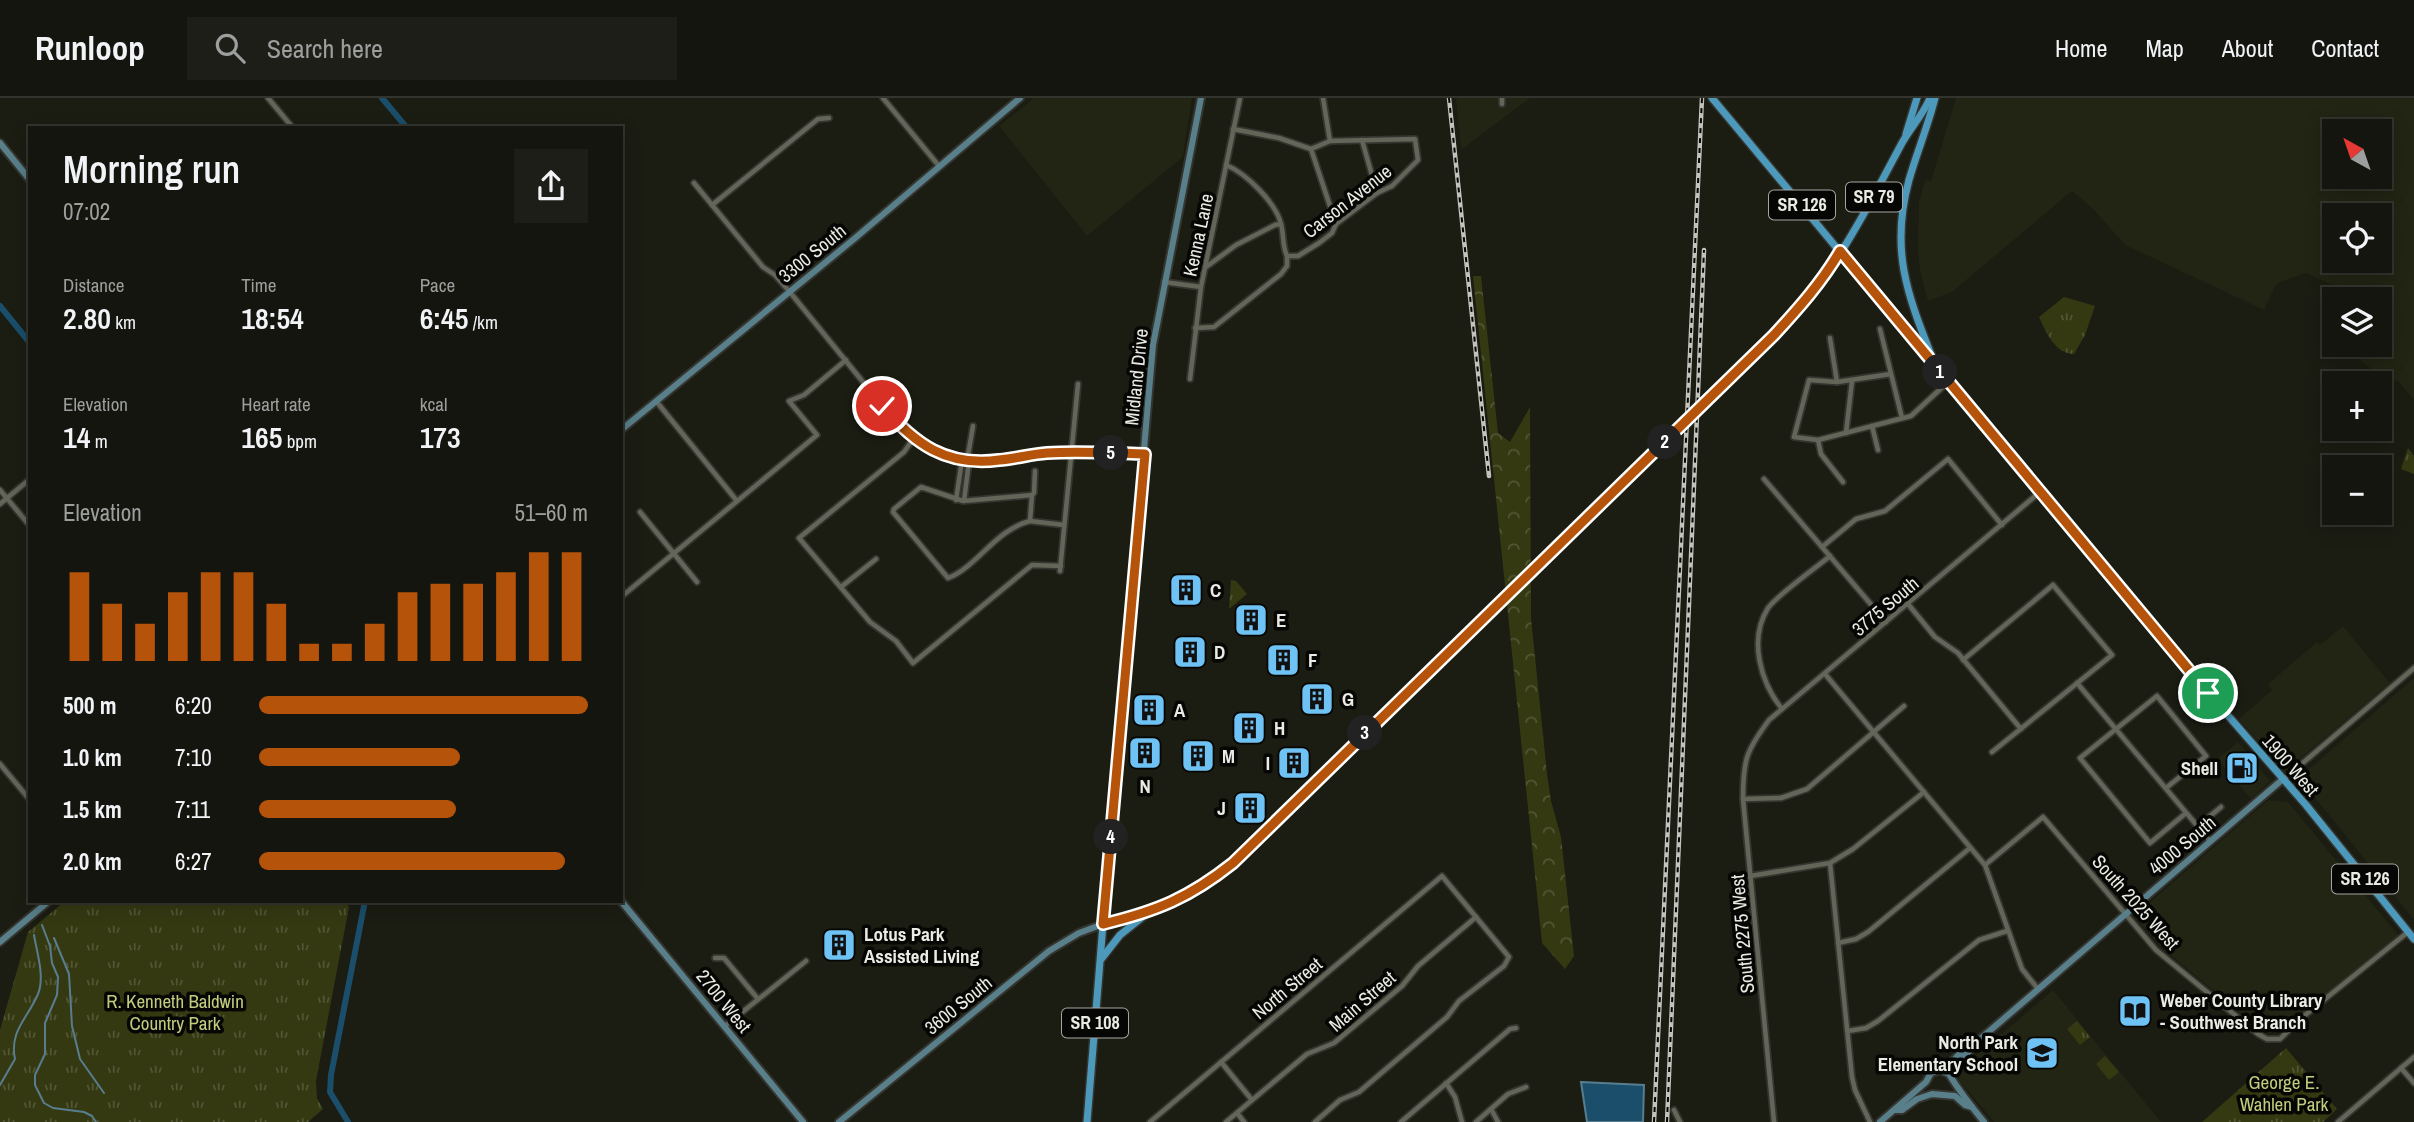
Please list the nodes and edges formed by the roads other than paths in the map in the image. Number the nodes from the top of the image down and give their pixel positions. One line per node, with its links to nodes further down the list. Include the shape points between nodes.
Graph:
1 (268, 98): 11 (street)
2 (883, 98): 19 (street)
3 (1020, 98): 19 (street, 3300 South)
4 (1201, 98): 29 (street, Midland Drive / SR 108)
5 (1240, 98): 12 (street, Kenna Lane)
6 (1323, 98): 15 (street)
7 (1712, 98): 26 (main road, 1900 West / SR 126)
8 (1917, 98): 14 (main road, SR 79)
9 (1933, 98): 14 (main road, SR 79); 36 (main road, via 1903,205 1901,250 1910,301)
10 (829, 118): 23 (street, via 818,119)
11 (291, 126)
12 (1233, 129): 17 (street); 18 (street, Kenna Lane)
13 (1362, 140): 15 (street); 22 (street); 22 (street, Carson Avenue, via 1415,139 1418,159 1392,186)
14 (1904, 140): 26 (main road, SR 79)
15 (1330, 141): 17 (street)
16 (0, 143): 20 (street)
17 (1311, 149): 25 (street)
18 (1226, 165): 24 (street, via 1272,203); 28 (street, Kenna Lane)
19 (939, 166): 31 (street, 3300 South)
20 (28, 178)
21 (694, 183): 23 (street)
22 (1377, 194): 25 (street, Carson Avenue)
23 (712, 205): 31 (street)
24 (1281, 224): 27 (street); 28 (street, via 1236,245)
25 (1336, 224): 27 (street, Carson Avenue, via 1319,243 1298,256)
26 (1840, 251): 36 (main road, 1900 West / SR 126); 108 (main road, SR 79, bridge, via 1804,303 1724,384 1233,863 1208,883)
27 (1287, 256): 32 (street, Carson Avenue, via 1281,274 1214,327)
28 (1205, 267): 30 (street, Kenna Lane)
29 (1164, 282): 30 (street); 53 (street, Midland Drive / SR 108, via 1153,345)
30 (1201, 287): 32 (street, Kenna Lane)
31 (789, 291): 35 (street); 43 (street, 3300 South)
32 (1195, 328): 38 (street, Kenna Lane)
33 (1880, 329): 37 (street)
34 (1830, 338): 40 (street)
35 (846, 360): 49 (street); 64 (street, via 804,395 789,401 817,435)
36 (1935, 364): 41 (main road, 1900 West / SR 126)
37 (1891, 374): 39 (street); 44 (street)
38 (1190, 379)
39 (1852, 381): 40 (street); 48 (street)
40 (1837, 382): 50 (street, via 1810,380 1794,438)
41 (1948, 382): 44 (street, via 1911,416); 60 (main road, 1900 West / SR 126)
42 (1078, 384): 52 (street)
43 (656, 401): 47 (street, 3300 South); 64 (street)
44 (1902, 418): 46 (street)
45 (973, 426): 54 (street)
46 (1872, 426): 48 (street); 51 (street)
47 (623, 428)
48 (1846, 432): 50 (street)
49 (913, 439): 54 (street); 77 (street, via 904,452 799,538)
50 (1818, 440): 58 (street, via 1821,454)
51 (1878, 450)
52 (1071, 452): 53 (street); 54 (street); 70 (street)
53 (1145, 454): 111 (street, Midland Drive / SR 108)
54 (966, 460): 63 (street); 65 (street)
55 (1035, 471): 61 (street)
56 (1764, 479): 72 (street)
57 (28, 481): 62 (street)
58 (1843, 482)
59 (0, 490): 62 (street)
60 (2040, 492): 71 (street, 3775 South); 93 (main road, 1900 West / SR 126)
61 (1031, 495): 65 (street); 68 (street)
62 (7, 498): 66 (street); 69 (street)
63 (956, 500): 65 (street); 68 (street, via 921,487 893,512 948,578 1016,525)
64 (738, 501): 73 (street)
65 (964, 501)
66 (0, 504)
67 (640, 512): 73 (street)
68 (1030, 521): 70 (street)
69 (28, 524)
70 (1065, 525): 77 (street, via 1060,569 1032,565 913,663)
71 (2002, 525): 72 (street, via 1948,459 1885,511 1856,519); 79 (street, 3775 South)
72 (1822, 547): 74 (street)
73 (674, 554): 76 (street); 78 (street)
74 (1830, 556): 80 (street); 86 (street, via 1769,607 1760,629 1762,671 1769,693)
75 (876, 559): 77 (street)
76 (697, 582)
77 (841, 587)
78 (623, 595)
79 (1908, 604): 80 (street, 3775 South); 81 (street, via 1935,637)
80 (1887, 622): 83 (street, 3775 South)
81 (1963, 660): 84 (street, via 2053,585 2112,655); 87 (street)
82 (2414, 668): 93 (street, 4000 South)
83 (1825, 674): 86 (street, 3775 South); 89 (street)
84 (2077, 683): 87 (street); 88 (street)
85 (1904, 706): 89 (street)
86 (1782, 709): 90 (street, 3775 South)
87 (2021, 729): 91 (street)
88 (2115, 731): 94 (street); 94 (street, via 2157,696 2206,756); 99 (street, via 2080,758 2150,843)
89 (1874, 732): 95 (street); 97 (street, via 1807,789 1781,798)
90 (1751, 744): 97 (street, South 2275 West, via 1744,767)
91 (1992, 752)
92 (0, 764): 96 (street)
93 (2283, 779): 101 (street, 4000 South); 113 (main road, 1900 West / SR 126)
94 (2166, 788): 99 (street)
95 (1924, 792): 102 (street); 103 (street)
96 (28, 798)
97 (1743, 799): 105 (street, South 2275 West)
98 (2221, 807): 100 (street)
99 (2186, 813): 100 (street)
100 (2198, 827): 101 (street)
101 (2210, 841): 109 (street, 4000 South)
102 (1970, 848): 104 (street); 116 (street, via 1868,932)
103 (1830, 863): 105 (street); 116 (street)
104 (1985, 865): 109 (street, South 2025 West, via 2043,817); 112 (street)
105 (1750, 876): 155 (street, South 2275 West)
106 (47, 903): 115 (street)
107 (623, 903): 122 (street, 2700 West)
108 (1149, 913): 111 (main road, SR 79); 118 (main road, via 1120,934)
109 (2126, 913): 113 (street, South 2025 West, via 2156,950 2258,1034 2274,1040); 120 (street, 4000 South)
110 (1476, 917): 127 (street, North Street, via 1442,876); 137 (street, Main Street, via 1334,1043 1307,1054); 149 (street, via 1509,957 1504,966 1359,1092 1340,1100)
111 (1103, 924): 118 (main road, Midland Drive / SR 108); 144 (street, 3600 South, via 1049,951)
112 (2007, 931): 120 (street, via 2022,969); 124 (street, via 1979,940 1878,1021)
113 (2408, 932): 114 (main road, 1900 West / SR 126)
114 (2414, 939)
115 (0, 942)
116 (1838, 943): 124 (street)
117 (715, 958): 121 (street, via 724,958)
118 (1100, 960): 145 (main road, Midland Drive / SR 108)
119 (806, 961): 121 (street)
120 (2038, 989): 125 (street, 4000 South)
121 (758, 999): 122 (street)
122 (725, 1026): 143 (street, 2700 West)
123 (1516, 1028): 132 (street)
124 (1847, 1031): 156 (street, via 1855,1090)
125 (1972, 1046): 129 (street, 4000 South, via 1966,1046); 130 (street, 4000 South, via 1957,1063)
126 (2414, 1057): 128 (street)
127 (1221, 1062): 137 (street); 146 (street, North Street)
128 (2402, 1068): 133 (street); 159 (street)
129 (1944, 1070): 130 (street); 131 (street, via 1933,1071)
130 (1952, 1080): 136 (street); 138 (street)
131 (1926, 1082): 135 (street); 141 (street)
132 (1446, 1083): 150 (street); 151 (street)
133 (2414, 1083)
134 (1526, 1087): 139 (street, via 1508,1094)
135 (1932, 1094): 136 (street); 141 (street)
136 (1946, 1095): 138 (street)
137 (1252, 1100): 142 (street, Main Street)
138 (1972, 1107): 158 (street)
139 (1491, 1109): 152 (street); 153 (street)
140 (1674, 1110): 154 (street)
141 (1896, 1110): 157 (street)
142 (1237, 1113): 147 (street, Main Street); 148 (street)
143 (803, 1122)
144 (839, 1122)
145 (1087, 1122)
146 (1150, 1122)
147 (1226, 1122)
148 (1244, 1122)
149 (1315, 1122)
150 (1401, 1122)
151 (1462, 1122)
152 (1476, 1122)
153 (1498, 1122)
154 (1679, 1122)
155 (1774, 1122)
156 (1870, 1122)
157 (1880, 1122)
158 (1984, 1122)
159 (2338, 1122)

